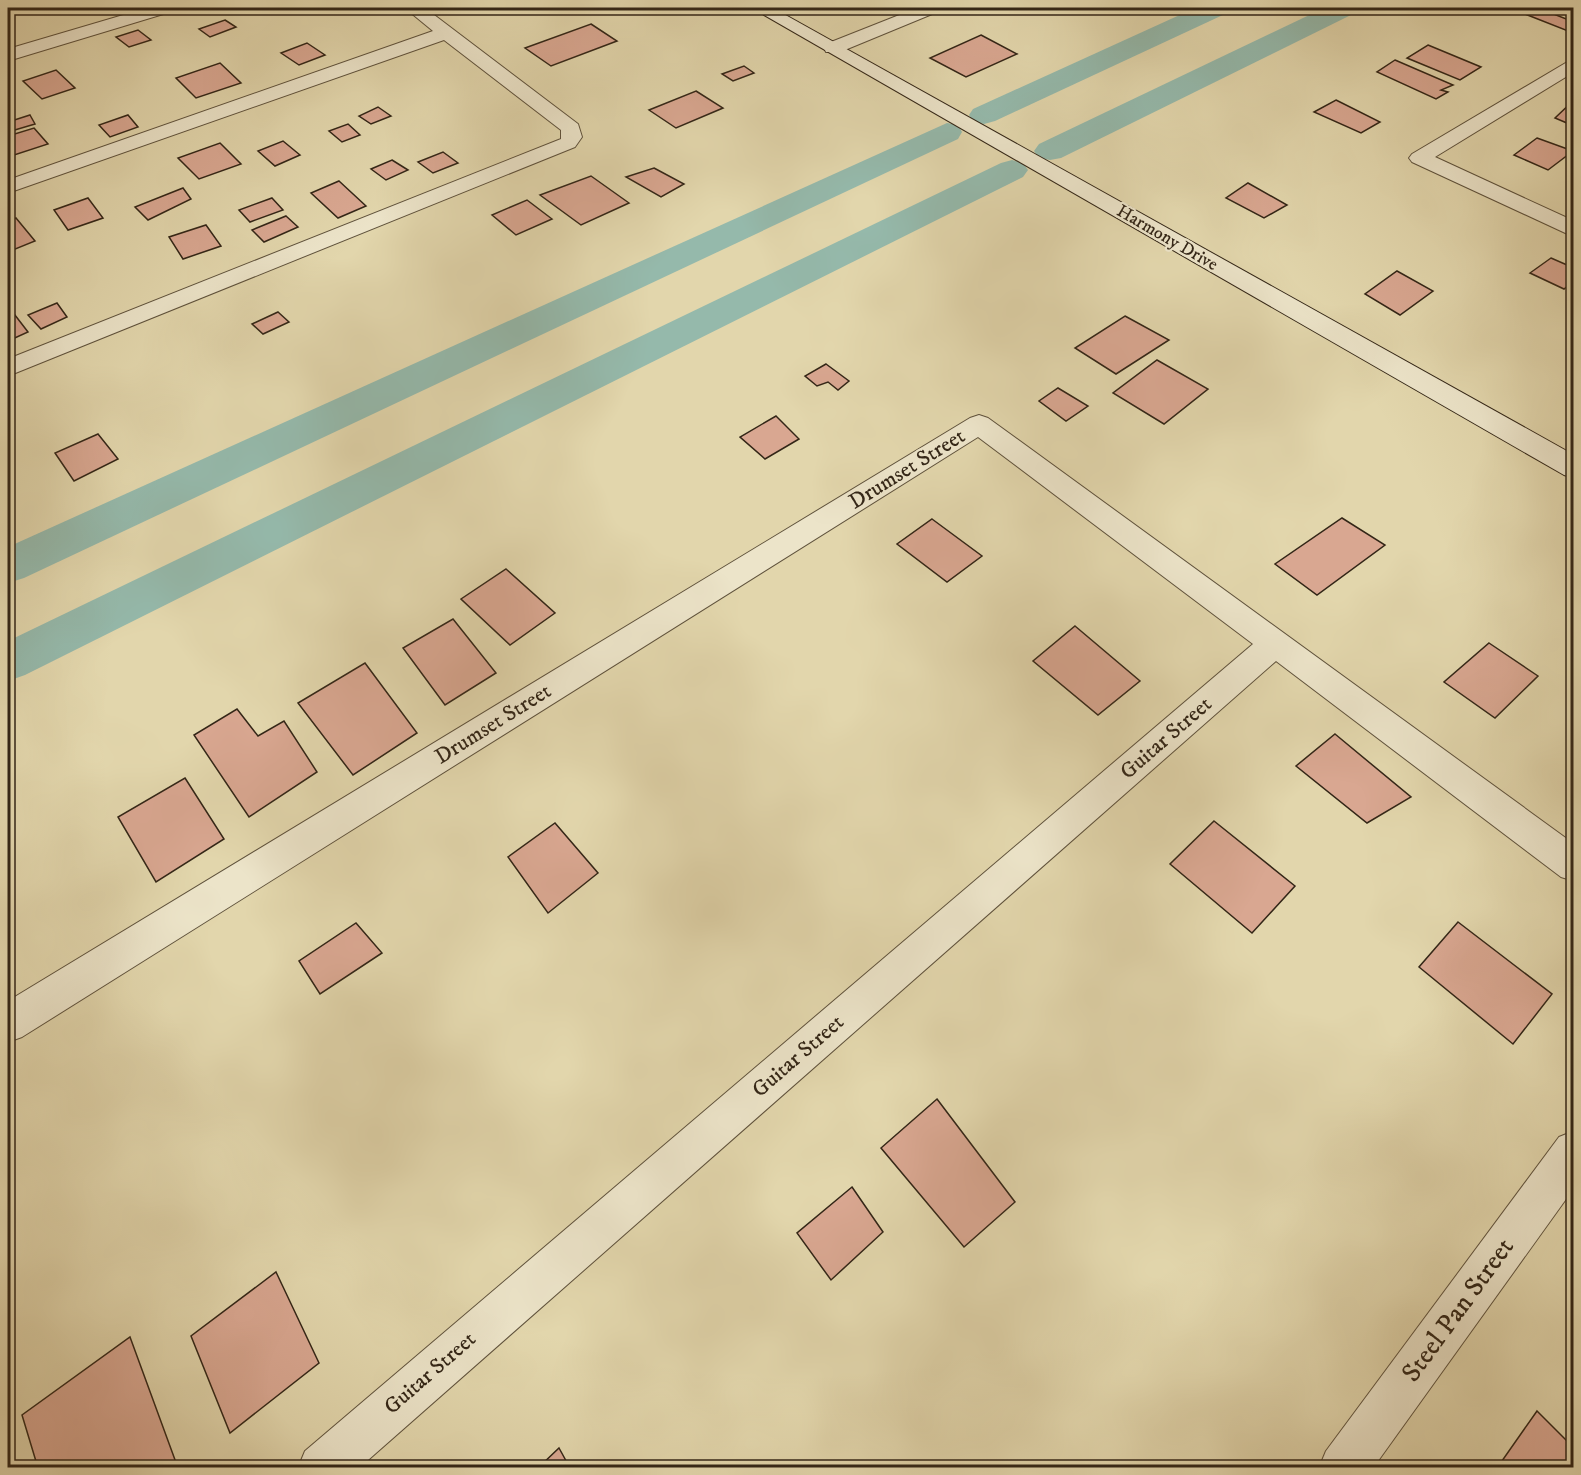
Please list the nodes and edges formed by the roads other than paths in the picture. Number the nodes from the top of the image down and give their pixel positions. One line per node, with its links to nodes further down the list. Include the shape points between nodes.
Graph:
1 (164, 8): 5 (street)
2 (414, 8): 6 (street)
3 (761, 8): 7 (street, Harmony Drive)
4 (932, 8): 7 (street)
5 (116, 14): 8 (street)
6 (447, 32): 10 (street); 12 (street, via 572,128 568,142)
7 (833, 48): 13 (street, Harmony Drive)
8 (8, 55)
9 (1570, 70): 11 (street, via 1419,158)
10 (8, 187)
11 (1574, 230)
12 (8, 368)
13 (1574, 468)
14 (1275, 644): 15 (street); 16 (street, Drumset Street, via 979,424); 18 (street, Guitar Street)
15 (1574, 866)
16 (8, 1023)
17 (1574, 1152): 19 (street, Steel Pan Street)
18 (322, 1467)
19 (1343, 1467)

